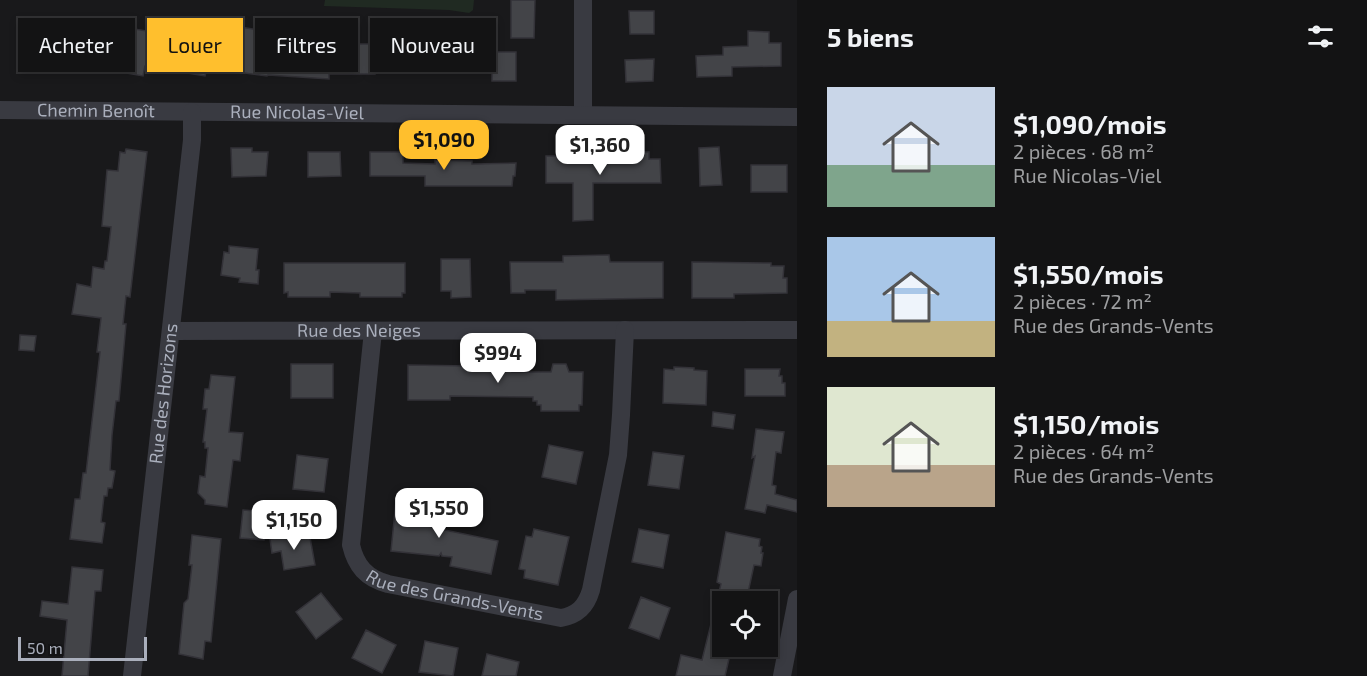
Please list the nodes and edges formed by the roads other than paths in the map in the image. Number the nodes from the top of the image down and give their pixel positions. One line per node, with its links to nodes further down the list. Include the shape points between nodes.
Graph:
1 (583, 0): 4 (street)
2 (0, 110): 3 (street, Chemin Benoît)
3 (192, 112): 4 (street, Rue Nicolas-Viel); 8 (street, Rue des Horizons)
4 (583, 115): 5 (street, Rue Nicolas-Viel)
5 (797, 117)
6 (625, 330): 7 (street, Rue des Neiges); 9 (street, Rue des Neiges); 9 (street, Rue des Grands-Vents, via 618,455 591,590 584,607 561,618 388,584 359,567 351,544)
7 (797, 330)
8 (171, 331): 9 (street, Rue des Neiges); 11 (street, Rue des Horizons)
9 (373, 331)
10 (797, 599): 12 (street)
11 (132, 676)
12 (782, 676)

